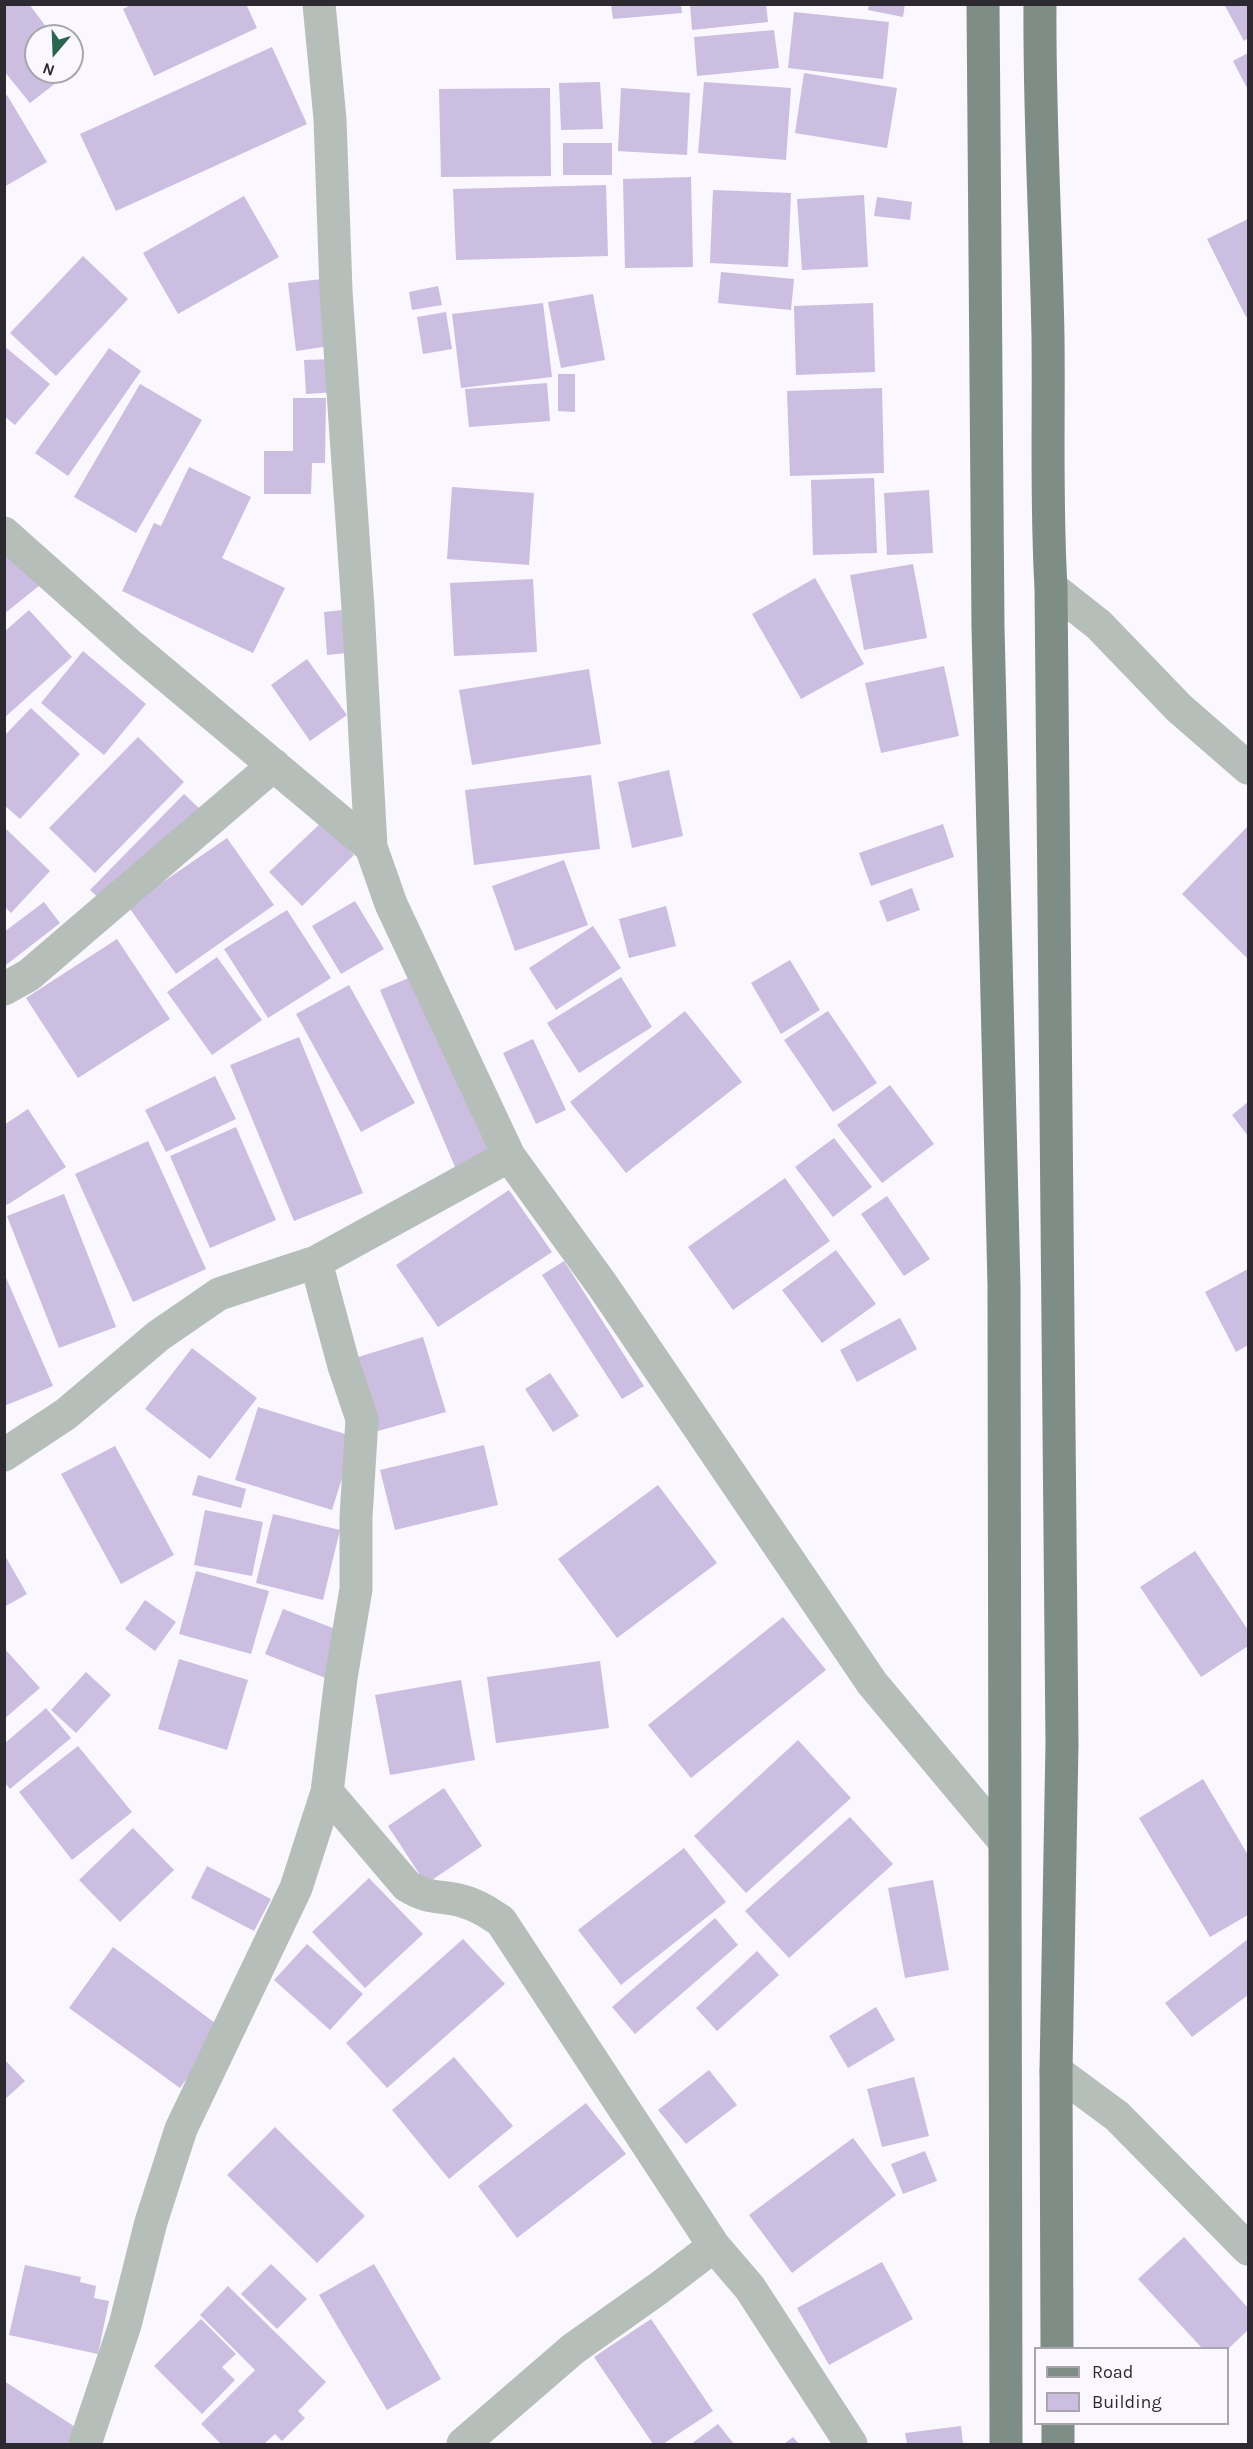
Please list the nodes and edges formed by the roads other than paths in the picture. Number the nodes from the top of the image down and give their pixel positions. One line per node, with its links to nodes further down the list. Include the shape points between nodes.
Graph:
1 (319, 4): 8 (street, via 330,119 336,291)
2 (983, 4): 14 (main road, via 988,627 1004,1286)
3 (1040, 4): 5 (main road)
4 (4, 533): 6 (street)
5 (1051, 587): 7 (street, via 1099,625 1179,708); 15 (main road, via 1062,1743)
6 (274, 765): 8 (street); 9 (street, via 29,975)
7 (1248, 768)
8 (371, 847): 10 (street, via 391,904)
9 (4, 989)
10 (509, 1156): 11 (street); 14 (street, via 603,1286 872,1683)
11 (316, 1262): 12 (street, via 219,1294 158,1336 66,1414); 13 (street, via 362,1419 356,1589)
12 (4, 1455)
13 (327, 1792): 16 (street, via 407,1886 421,1894 460,1900 501,1922); 20 (street, via 297,1888 181,2129 151,2222 125,2325)
14 (1004, 1841): 23 (main road)
15 (1056, 2071): 17 (street, via 1117,2116); 18 (main road)
16 (714, 2246): 21 (street, via 573,2349); 22 (street, via 750,2288)
17 (1248, 2249)
18 (1057, 2347)
19 (1058, 2425): 24 (main road)
20 (85, 2445)
21 (463, 2445)
22 (851, 2445)
23 (1006, 2445)
24 (1058, 2445)

